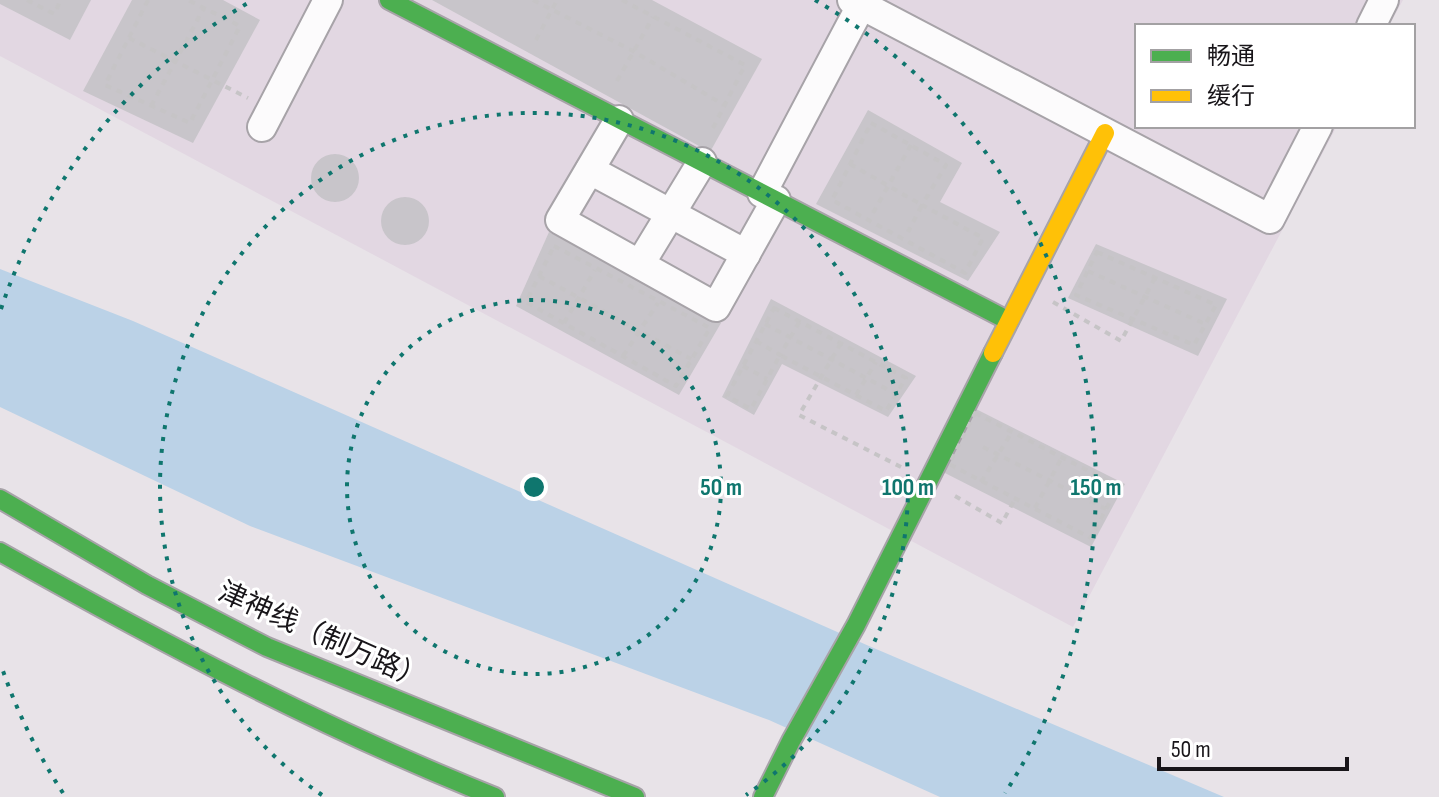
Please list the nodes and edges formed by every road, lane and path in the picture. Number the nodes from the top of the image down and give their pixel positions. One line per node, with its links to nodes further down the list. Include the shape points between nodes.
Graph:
1 (27, 0): 2 (path, via 54,14)
2 (61, 0)
3 (148, 0): 16 (path)
4 (188, 0): 12 (path)
5 (328, 0): 24 (street)
6 (389, 0): 25 (main road)
7 (533, 0): 13 (path)
8 (557, 0): 13 (path)
9 (622, 0): 14 (path)
10 (1384, 0): 15 (street)
11 (859, 2): 27 (street); 33 (street)
12 (204, 8): 19 (path); 20 (path, via 240,26)
13 (551, 11): 17 (path); 18 (path)
14 (653, 17): 18 (path); 23 (path, via 745,65)
15 (1372, 24)
16 (129, 38): 19 (path); 22 (path, via 105,85)
17 (534, 44)
18 (633, 51): 21 (path); 23 (path)
19 (175, 63): 20 (path); 22 (path)
20 (212, 81): 22 (path, via 190,123); 24 (path)
21 (613, 88)
22 (151, 106)
23 (724, 106): 29 (path)
24 (267, 118)
25 (619, 120): 29 (main road); 31 (street)
26 (1317, 128): 27 (street, via 1270,219)
27 (1105, 133): 45 (main road)
28 (911, 145): 30 (path, via 871,123); 32 (path); 34 (path, via 946,165)
29 (704, 151): 33 (main road); 35 (street)
30 (850, 164): 32 (path); 36 (path, via 832,200)
31 (590, 170): 35 (street); 40 (street, via 560,220)
32 (888, 185): 34 (path); 36 (path)
33 (769, 197): 38 (main road); 39 (street)
34 (922, 205): 37 (path); 37 (path, via 983,238 965,273)
35 (672, 214): 39 (street); 40 (street)
36 (870, 221): 37 (path); 38 (path)
37 (904, 240)
38 (856, 242): 51 (main road)
39 (746, 254): 40 (street, via 716,307)
40 (640, 264)
41 (597, 268): 43 (path, via 554,246); 46 (path); 48 (path)
42 (1088, 271): 44 (path, via 1097,252); 47 (path); 49 (path, via 1076,295)
43 (539, 276): 46 (path); 52 (path, via 526,302)
44 (1155, 278): 47 (path); 54 (path, via 1216,305)
45 (1027, 287): 49 (path, via 1121,341); 51 (main road)
46 (579, 297): 52 (path); 55 (path)
47 (1145, 297): 49 (path); 54 (path)
48 (659, 301): 55 (path); 61 (path, via 710,328)
49 (1133, 319): 54 (path, via 1194,345)
50 (800, 321): 53 (path, via 774,308); 56 (path); 58 (path)
51 (1009, 321): 74 (main road)
52 (564, 323): 60 (path)
53 (765, 324): 56 (path); 57 (path)
54 (1205, 324)
55 (639, 331): 60 (path); 61 (path)
56 (791, 338): 59 (path); 62 (path)
57 (756, 341): 59 (path); 64 (path)
58 (841, 343): 62 (path); 63 (path)
59 (780, 355): 65 (path); 67 (path)
60 (623, 356): 61 (path, via 676,386)
61 (691, 359)
62 (832, 359): 65 (path); 66 (path)
63 (876, 362): 66 (path); 68 (path, via 906,378)
64 (743, 366): 67 (path); 67 (path, via 727,396 751,409)
65 (821, 377): 69 (path); 74 (path, via 799,415)
66 (866, 378): 68 (path); 69 (path)
67 (767, 379)
68 (896, 394): 69 (path, via 886,411)
69 (856, 395)
70 (1012, 432): 71 (path, via 975,413); 72 (path); 73 (path)
71 (961, 438): 72 (path); 75 (path, via 949,464)
72 (999, 454): 75 (path); 76 (path)
73 (1062, 457): 76 (path); 80 (path, via 1118,486)
74 (927, 480): 78 (path, via 1002,523); 84 (main road)
75 (981, 482): 78 (path)
76 (1049, 482): 79 (path); 80 (path)
77 (0, 499): 83 (main road, 津神线（制万路）, via 267,647)
78 (1015, 499): 79 (path)
79 (1035, 509): 80 (path, via 1091,538)
80 (1106, 509)
81 (0, 552): 82 (main road, via 147,635 414,765)
82 (495, 797)
83 (635, 797)
84 (763, 797)

